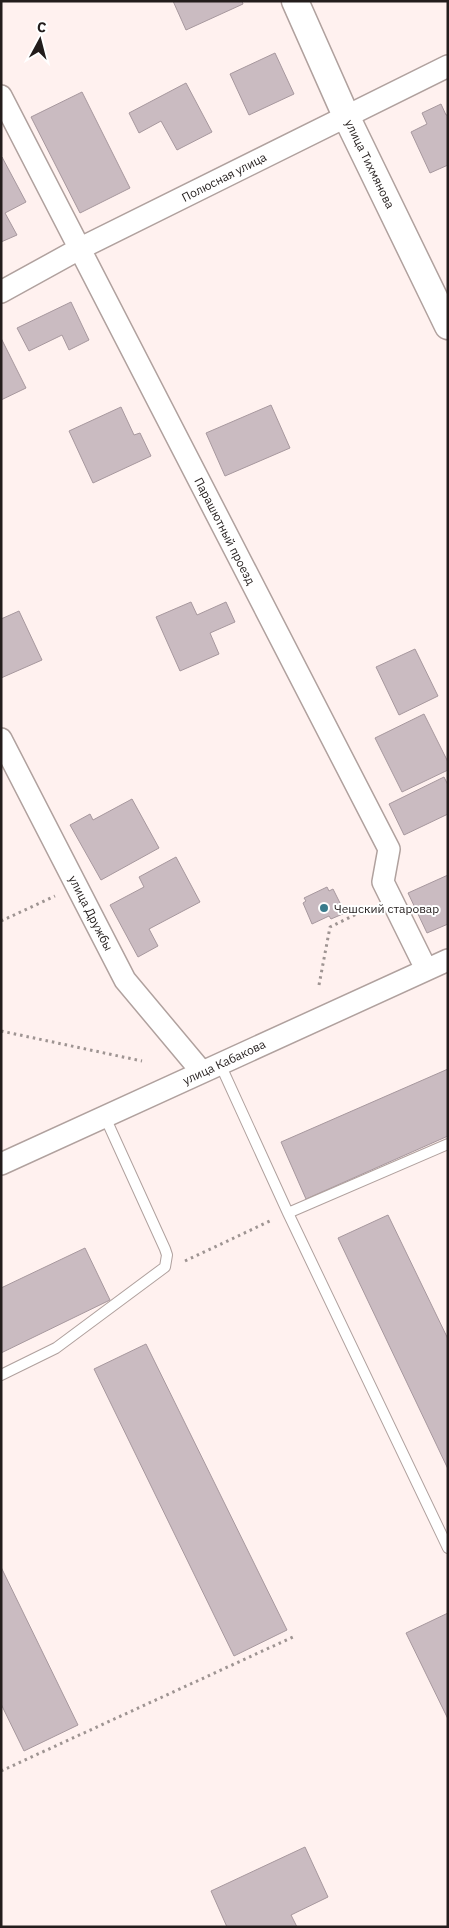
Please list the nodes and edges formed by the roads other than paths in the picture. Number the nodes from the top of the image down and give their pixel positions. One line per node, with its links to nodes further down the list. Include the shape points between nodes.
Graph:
1 (295, 1): 4 (street, улица Тихмянова)
2 (448, 66): 4 (street, Полюсная улица)
3 (1, 96): 5 (street, Парашютный проезд)
4 (346, 116): 5 (street, Полюсная улица); 7 (street, улица Тихмянова)
5 (79, 250): 6 (street, Полюсная улица); 10 (street, Парашютный проезд, via 389,848 384,882)
6 (1, 292)
7 (448, 326)
8 (1, 739): 11 (street, улица Дружбы, via 125,980)
9 (448, 960): 10 (street, улица Кабакова)
10 (426, 969): 11 (street, улица Кабакова)
11 (211, 1068): 12 (street, улица Кабакова); 15 (lane)
12 (105, 1117): 14 (street, улица Кабакова); 16 (lane, via 165,1249 165,1267 56,1348)
13 (448, 1144): 15 (lane)
14 (1, 1164)
15 (288, 1213): 17 (lane)
16 (1, 1375)
17 (448, 1548)

